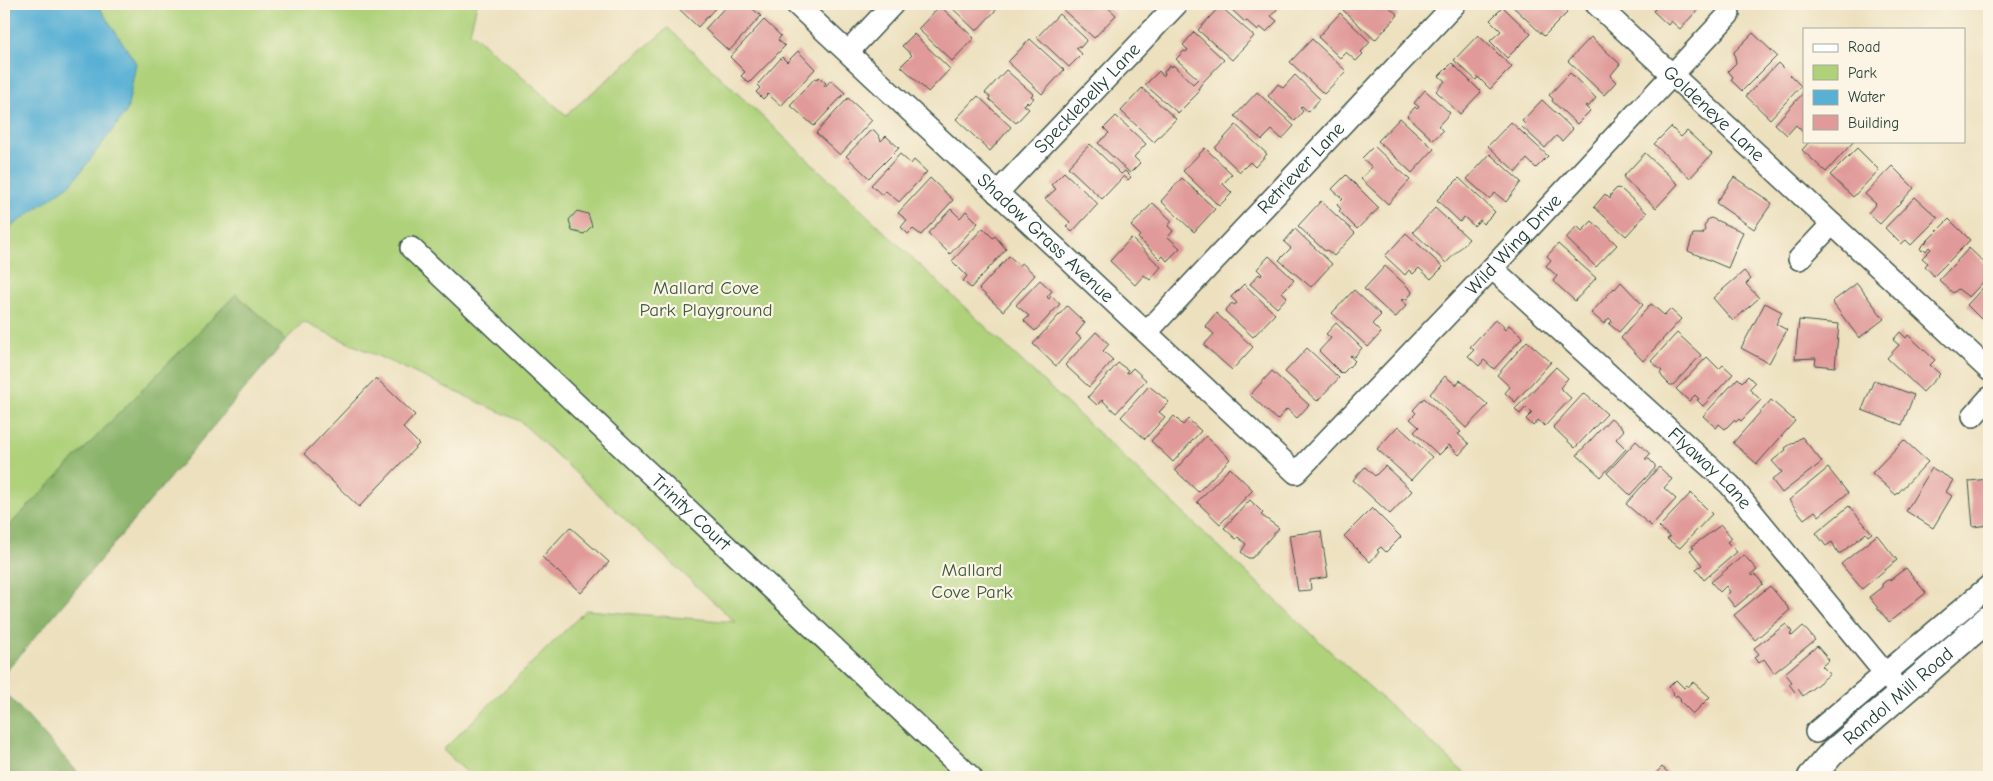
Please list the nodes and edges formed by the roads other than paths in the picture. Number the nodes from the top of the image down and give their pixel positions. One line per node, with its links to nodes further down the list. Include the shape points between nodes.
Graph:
1 (796, 4): 7 (street, Shadow Grass Avenue)
2 (893, 4): 7 (street)
3 (1178, 4): 9 (street, Specklebelly Lane)
4 (1455, 4): 14 (street, Retriever Lane)
5 (1596, 4): 8 (street, Goldeneye Lane)
6 (1730, 14): 8 (street, Wild Wing Drive)
7 (848, 52): 9 (street, Shadow Grass Avenue)
8 (1671, 76): 10 (street, Goldeneye Lane); 13 (street, Wild Wing Drive)
9 (997, 193): 14 (street, Shadow Grass Avenue)
10 (1832, 224): 12 (street); 15 (street, Goldeneye Lane)
11 (411, 248): 23 (street, Trinity Court)
12 (1799, 259)
13 (1492, 268): 18 (street, Wild Wing Drive); 21 (street, Flyaway Lane, via 1730,486)
14 (1147, 332): 18 (street, Shadow Grass Avenue)
15 (1989, 370)
16 (1989, 398): 17 (street)
17 (1973, 416)
18 (1296, 473)
19 (1989, 586): 21 (street, Randol Mill Road)
20 (1989, 618): 21 (main road, Randol Mill Road)
21 (1893, 684): 22 (street, Randol Mill Road); 24 (main road, Randol Mill Road)
22 (1816, 732)
23 (971, 777)
24 (1811, 777)

